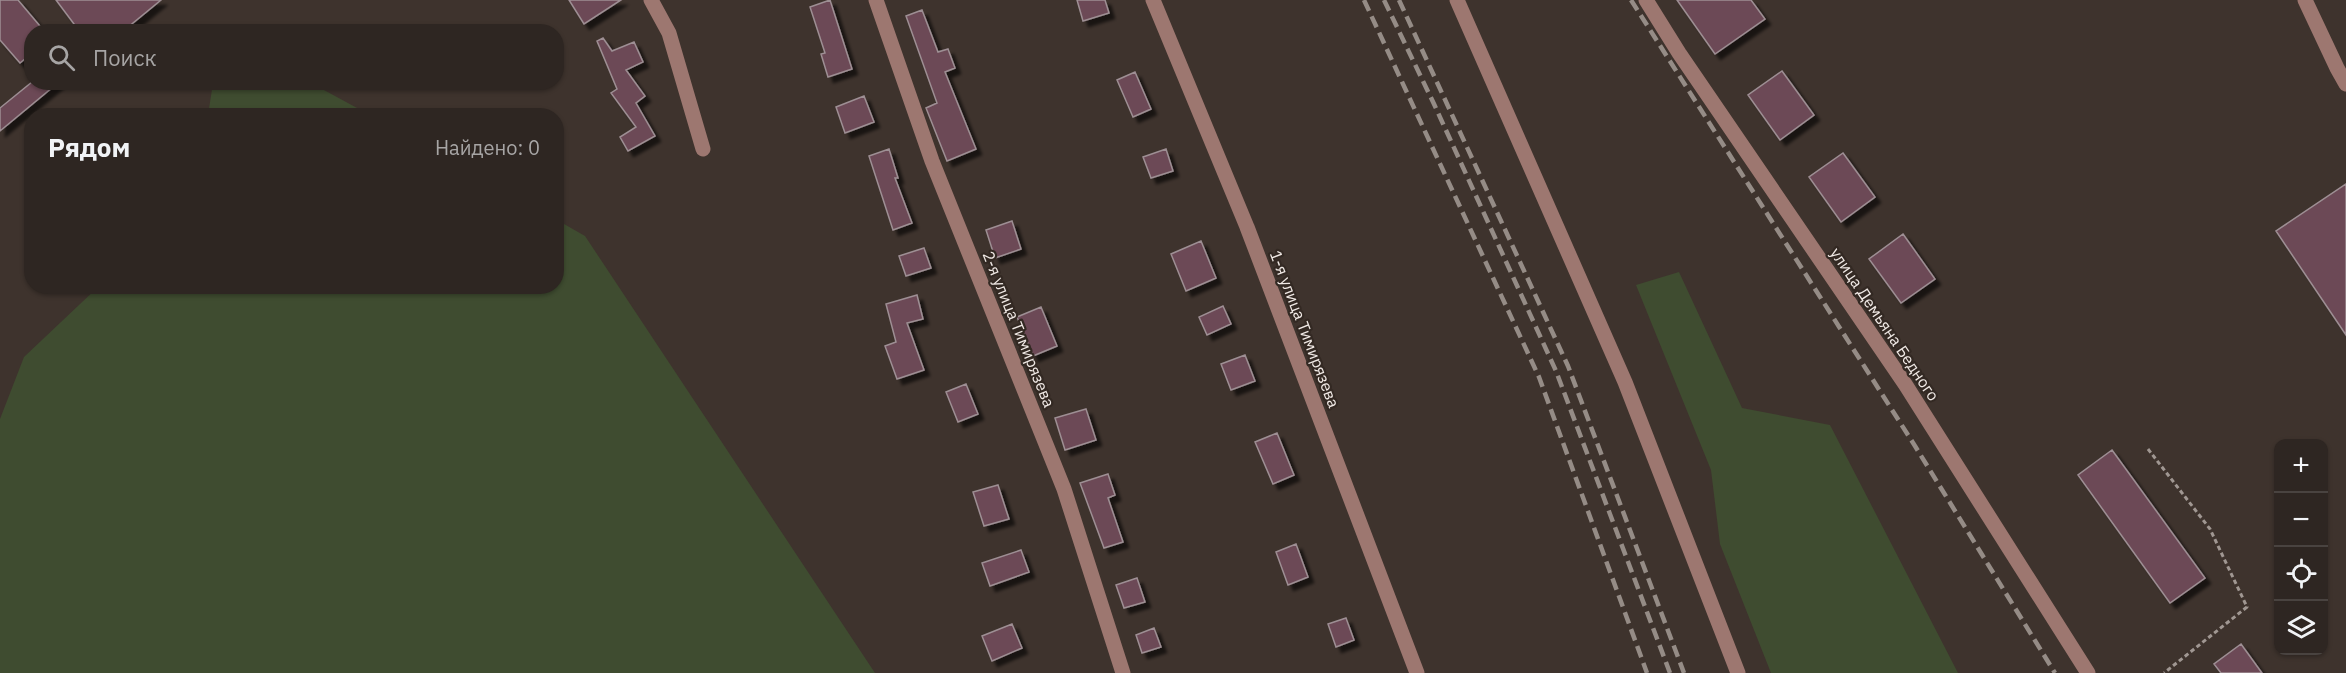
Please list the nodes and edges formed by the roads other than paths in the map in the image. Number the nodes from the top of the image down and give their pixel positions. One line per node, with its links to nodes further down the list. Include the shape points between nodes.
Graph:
1 (651, 0): 8 (street, via 669,33)
2 (876, 0): 9 (street, 2-я улица Тимирязева, via 932,161 1064,489)
3 (1153, 0): 10 (street, 1-я улица Тимирязева, via 1247,227)
4 (1457, 0): 11 (street, via 1625,382)
5 (1646, 0): 12 (street, улица Демьяна Бедного, via 1905,384)
6 (2305, 0): 7 (street)
7 (2346, 84)
8 (703, 149)
9 (1123, 673)
10 (1417, 673)
11 (1738, 673)
12 (2088, 673)

